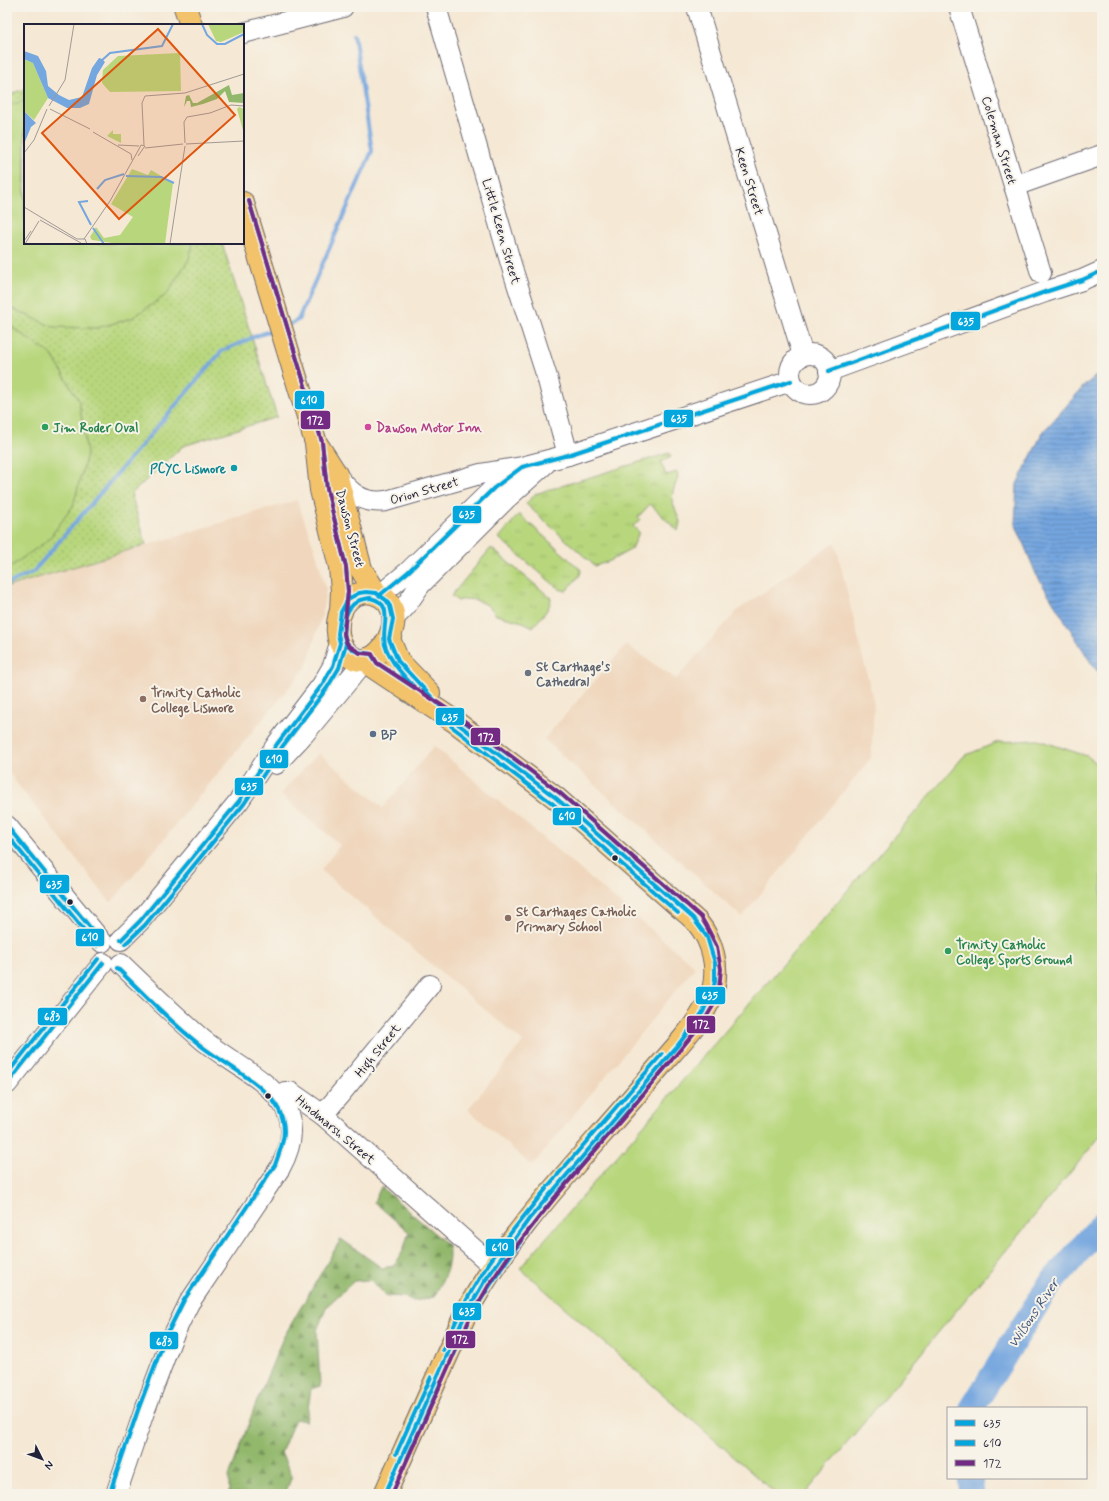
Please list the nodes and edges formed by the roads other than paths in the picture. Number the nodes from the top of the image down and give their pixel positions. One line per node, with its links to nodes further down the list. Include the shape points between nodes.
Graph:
1 (186, 7): 6 (main road)
2 (343, 7): 7 (street)
3 (436, 7): 17 (street, Little Keen Street, via 511,264 547,377)
4 (697, 7): 13 (street, Keen Street)
5 (959, 7): 9 (street, Coleman Street)
6 (191, 24)
7 (244, 33)
8 (1097, 157): 9 (street)
9 (1014, 186): 12 (street, Coleman Street)
10 (244, 206): 16 (main road, Dawson Street)
11 (1102, 271): 14 (street)
12 (1041, 273)
13 (803, 355): 14 (street, via 812,354 822,358); 15 (street, via 791,366)
14 (829, 370): 15 (street, via 830,376 826,386 815,394 802,393)
15 (791, 381): 17 (street, Orion Street)
16 (316, 443): 19 (main road, Dawson Street); 21 (main road, Dawson Street, via 321,490 340,567)
17 (559, 457): 18 (street, Orion Street); 22 (street, via 507,498 420,585)
18 (522, 467): 19 (street, Orion Street, via 480,474 378,502 357,497); 20 (street, Orion Street, via 494,488 408,572)
19 (336, 474): 20 (main road, Dawson Street, via 359,562 364,575)
20 (378, 594): 21 (main road, via 366,592 353,596 348,599); 22 (main road, via 390,606)
21 (341, 612): 23 (main road, via 338,634)
22 (391, 629): 24 (main road, via 380,651); 25 (main road, via 398,661)
23 (340, 643): 24 (main road, via 356,659); 26 (street, via 334,666 322,685 277,744)
24 (365, 659): 25 (main road, via 373,667); 26 (street, via 304,734)
25 (454, 720): 35 (main road, via 556,798 697,922 712,950 715,966 710,1000 696,1022 544,1201)
26 (239, 801): 29 (street, via 140,921)
27 (7, 826): 28 (street)
28 (14, 849): 29 (street)
29 (111, 941): 30 (street, via 99,946 98,955); 30 (street, via 124,943 127,950 126,958)
30 (112, 963): 32 (street); 33 (street, Hindmarsh Street, via 205,1042 266,1083)
31 (430, 985): 34 (street, High Street)
32 (7, 1084)
33 (279, 1099): 34 (street, Hindmarsh Street, via 285,1092 290,1092); 36 (street, via 290,1121 291,1138 288,1154 189,1303 172,1338)
34 (323, 1115): 35 (street, Hindmarsh Street)
35 (493, 1266): 37 (main road, via 465,1315)
36 (116, 1494)
37 (385, 1494)

